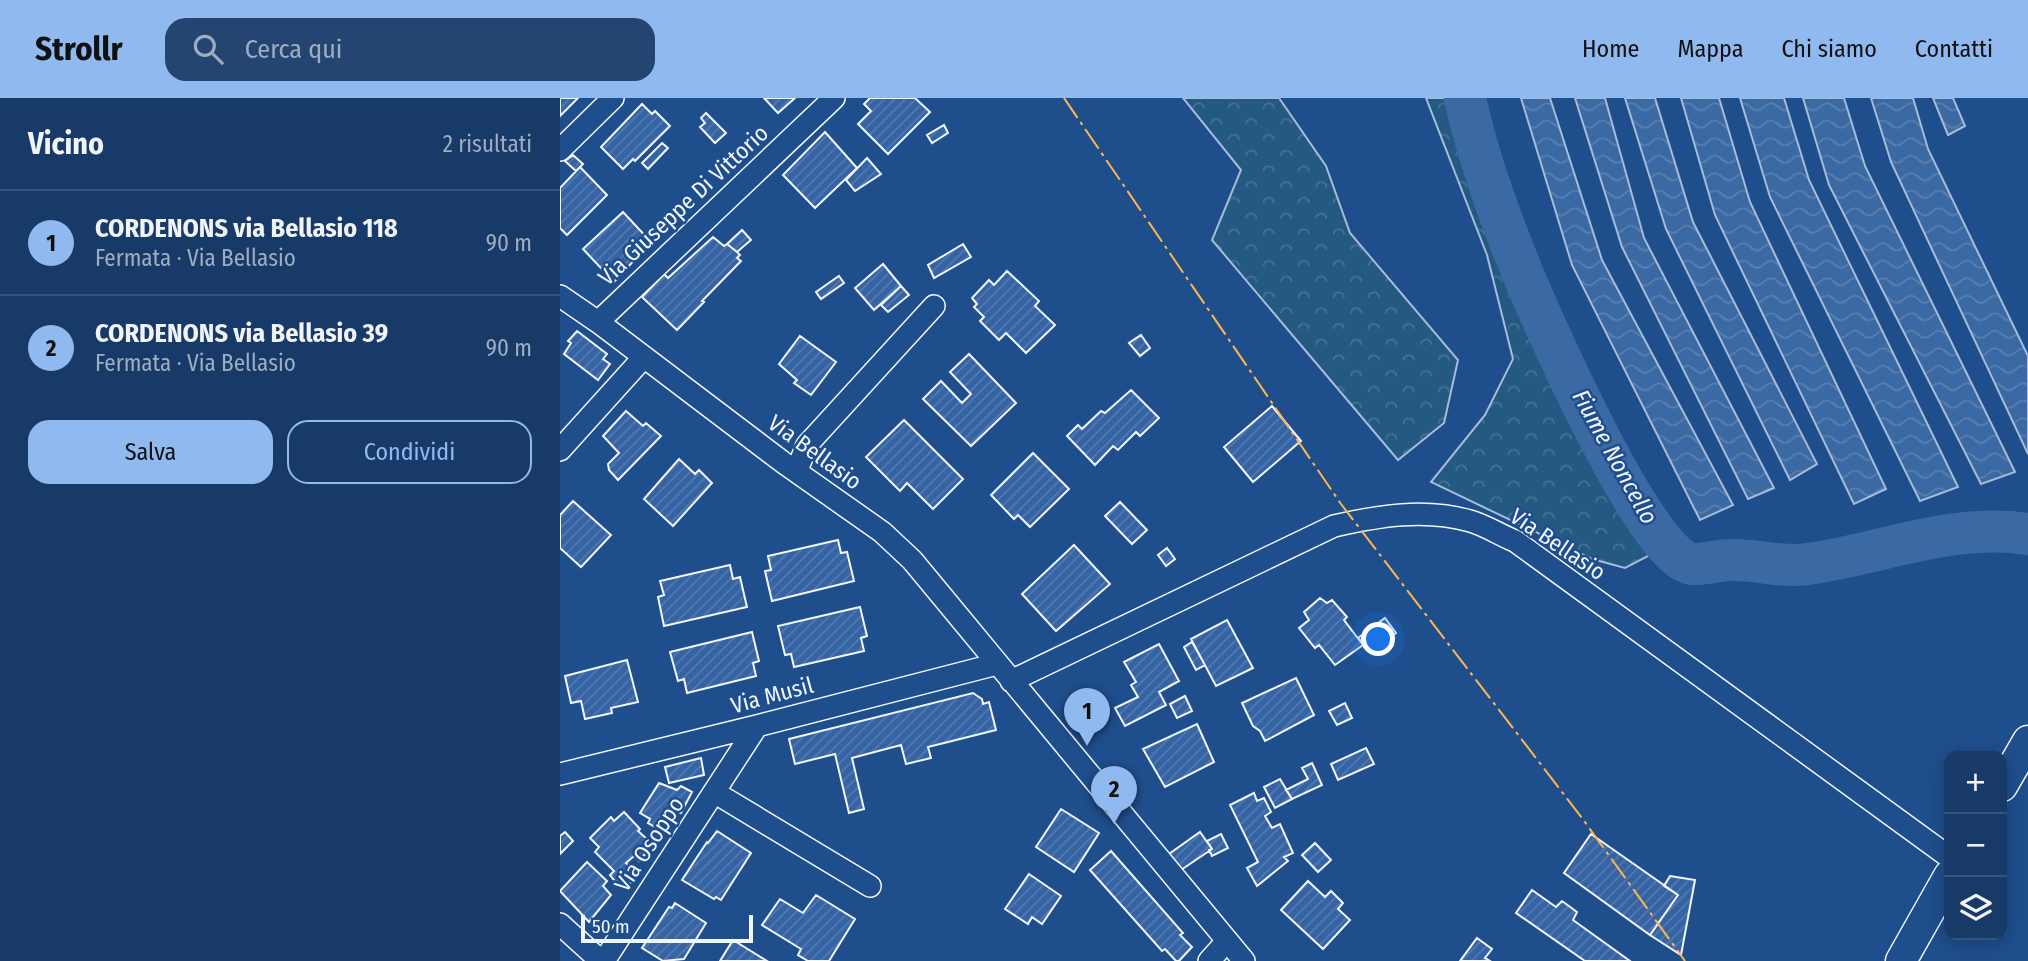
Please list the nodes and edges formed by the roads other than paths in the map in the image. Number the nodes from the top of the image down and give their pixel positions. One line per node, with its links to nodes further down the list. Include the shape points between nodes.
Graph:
1 (613, 98): 3 (street)
2 (834, 98): 6 (street, Via Giuseppe Di Vittorio)
3 (560, 150)
4 (560, 296): 6 (street, Via Bellasio)
5 (934, 306): 9 (street, via 807,444)
6 (598, 321): 7 (street, Via Bellasio)
7 (643, 358): 8 (street); 9 (street, Via Bellasio)
8 (560, 450)
9 (797, 470): 10 (street, Via Bellasio, via 912,560)
10 (997, 664): 11 (street, Via Bellasio); 12 (street, Via Musil)
11 (1011, 681): 17 (street, Via Bellasio, via 1334,526 1389,514 1470,521 1515,541); 21 (street, Via Bellasio)
12 (757, 726): 14 (street, Via Musil); 16 (street, Via Osoppo)
13 (2028, 741): 15 (street)
14 (560, 774)
15 (2007, 777)
16 (714, 792): 19 (street, Via Osoppo); 22 (street, Via Osoppo)
17 (1944, 853)
18 (1948, 877): 25 (street)
19 (870, 886)
20 (560, 924): 22 (street)
21 (1227, 941): 23 (street); 24 (street, Via Bellasio)
22 (604, 961)
23 (1209, 961)
24 (1244, 961)
25 (1902, 961)

